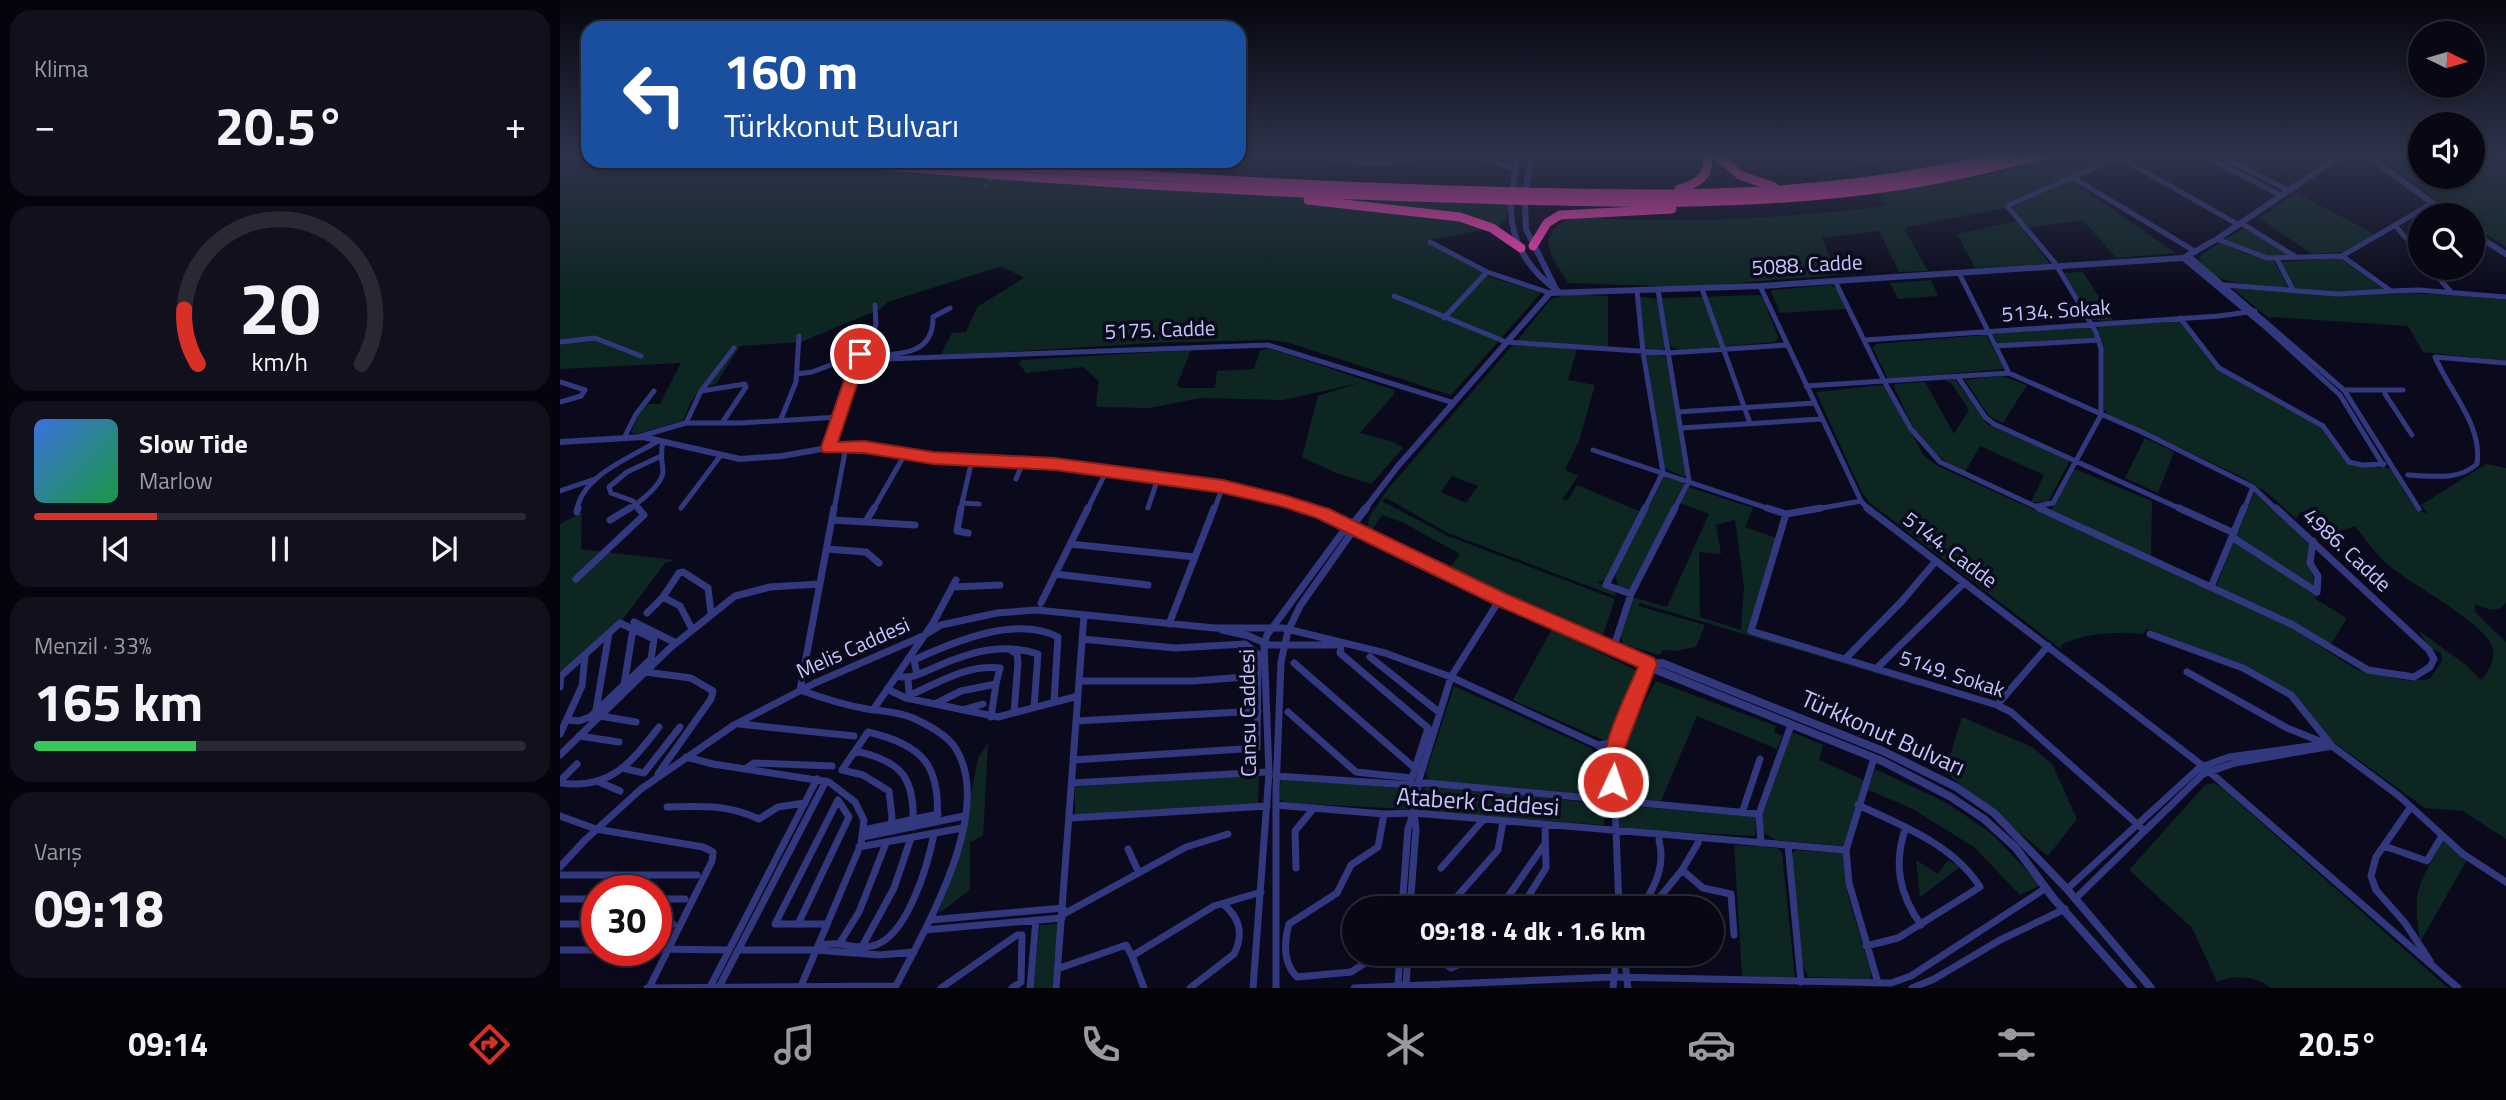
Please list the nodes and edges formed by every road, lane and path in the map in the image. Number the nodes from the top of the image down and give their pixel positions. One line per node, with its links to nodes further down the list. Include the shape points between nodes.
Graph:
1 (1313, 200): 21 (highway, via 1460,217 1492,228)
2 (1505, 200): 3 (highway)
3 (1755, 200)
4 (1781, 200): 20 (highway, via 1560,215 1547,223)
5 (2020, 200): 27 (street, via 2007,206)
6 (2107, 200): 23 (street)
7 (2199, 200): 14 (street)
8 (2276, 200): 14 (street, 5088. Cadde)
9 (2429, 200): 10 (street)
10 (2433, 203)
11 (1524, 204): 20 (street)
12 (1511, 205): 21 (street, via 1512,227)
13 (2408, 217): 15 (street)
14 (2240, 224): 16 (street, 5088. Cadde); 25 (street)
15 (2395, 225): 17 (street); 24 (street)
16 (2217, 239): 23 (street, 5088. Cadde); 26 (street)
17 (2408, 241)
18 (2485, 241): 22 (street)
19 (1430, 242): 28 (street)
20 (1533, 246): 37 (street)
21 (1521, 248): 37 (street, via 1540,281)
22 (2506, 254)
23 (2190, 256): 27 (street, 5088. Cadde); 32 (street); 46 (street)
24 (2342, 256): 25 (street); 39 (street)
25 (2298, 258): 26 (street)
26 (2277, 259): 36 (street)
27 (2057, 267): 29 (street, 5088. Cadde); 49 (street)
28 (1487, 272): 41 (street); 47 (street)
29 (1959, 273): 31 (street, 5088. Cadde); 50 (street)
30 (2440, 280): 40 (street)
31 (1835, 281): 33 (street, 5088. Cadde); 52 (street, 4986. Cadde)
32 (2224, 285): 36 (street); 46 (street)
33 (1760, 286): 34 (street, 5088. Cadde); 56 (street, 5144. Cadde)
34 (1702, 289): 35 (street, 5088. Cadde); 59 (street)
35 (1658, 290): 38 (street, 5088. Cadde); 61 (street)
36 (2293, 290): 39 (street)
37 (1558, 291): 38 (street, 5088. Cadde); 41 (street, 5088. Cadde)
38 (1637, 291): 60 (street)
39 (2391, 292): 40 (street)
40 (2451, 292): 43 (street)
41 (1550, 293): 55 (street)
42 (1394, 296): 47 (street)
43 (2506, 297)
44 (875, 305): 63 (street, via 876,325)
45 (950, 308): 63 (street, via 933,317 931,337 916,350)
46 (2252, 312): 48 (street, 5134. Sokak); 71 (street); 103 (street, via 2345,400)
47 (1444, 318): 55 (street)
48 (2180, 318): 49 (street, 5134. Sokak); 103 (street, via 2219,368 2323,426 2349,462)
49 (2092, 325): 50 (street, 5134. Sokak); 53 (street)
50 (1989, 332): 52 (street, 5134. Sokak); 57 (street)
51 (799, 336): 66 (street)
52 (1865, 340): 69 (street, 4986. Cadde)
53 (2099, 340): 57 (street); 81 (street)
54 (560, 342): 62 (street, via 589,337)
55 (1506, 342): 60 (street); 78 (street)
56 (1787, 345): 59 (street); 70 (street, 5144. Cadde)
57 (1996, 346): 65 (street)
58 (734, 348): 74 (street)
59 (1723, 349): 61 (street); 79 (street)
60 (1643, 352): 61 (street); 106 (street)
61 (1668, 353): 80 (street)
62 (641, 356)
63 (859, 357): 66 (street); 78 (street, 5175. Cadde, via 1268,345); 82 (street)
64 (2506, 363): 107 (street, via 2435,357 2480,443 2478,462 2460,474)
65 (2009, 373): 67 (street, 4986. Cadde); 81 (street, 4986. Cadde)
66 (797, 374): 83 (street)
67 (1958, 377): 69 (street, 4986. Cadde); 101 (street, via 1989,421)
68 (560, 382): 76 (street, via 585,390 575,399)
69 (1886, 382): 70 (street, 4986. Cadde); 119 (street, 4986. Cadde, via 1930,456)
70 (1806, 386): 77 (street, 5144. Cadde)
71 (2344, 390): 72 (street); 104 (street)
72 (2403, 390)
73 (654, 391): 90 (street)
74 (701, 391): 85 (street); 86 (street, via 745,383 747,387)
75 (2385, 394): 89 (street)
76 (560, 401)
77 (1814, 403): 79 (street); 84 (street, 5144. Cadde)
78 (1454, 404): 129 (street)
79 (1746, 407): 80 (street); 87 (street)
80 (1678, 412): 88 (street)
81 (2101, 415): 101 (street); 113 (street, 4986. Cadde)
82 (839, 417): 83 (street); 95 (street)
83 (781, 419): 86 (street)
84 (1821, 419): 87 (street); 115 (street, 5144. Cadde)
85 (686, 423): 86 (street); 91 (street)
86 (722, 423)
87 (1750, 423): 88 (street)
88 (1681, 428): 111 (street)
89 (2412, 435)
90 (625, 436): 91 (street, Türkkonut Bulvarı); 93 (street, Türkkonut Bulvarı)
91 (639, 437): 92 (street, Türkkonut Bulvarı)
92 (661, 441): 98 (street, Türkkonut Bulvarı); 99 (street); 108 (street)
93 (560, 442)
94 (846, 447): 95 (street, Türkkonut Bulvarı); 97 (street, Türkkonut Bulvarı); 126 (street)
95 (829, 448): 98 (street, Türkkonut Bulvarı, via 758,459)
96 (1594, 450): 106 (street)
97 (905, 454): 100 (street, Türkkonut Bulvarı); 127 (street)
98 (721, 455): 120 (street)
99 (659, 457): 117 (street, via 661,479); 117 (street, via 608,487 611,493)
100 (972, 460): 102 (street, Türkkonut Bulvarı); 116 (street)
101 (2076, 460): 119 (street, via 2053,503); 131 (street)
102 (1023, 462): 105 (street, Türkkonut Bulvarı); 110 (street)
103 (2383, 464): 104 (street)
104 (2393, 464): 122 (street)
105 (1106, 472): 109 (street, Türkkonut Bulvarı); 133 (street)
106 (1662, 472): 111 (street); 145 (street, via 1606,585)
107 (2408, 475)
108 (601, 477): 114 (street); 123 (street, via 581,496)
109 (1158, 478): 112 (street, Türkkonut Bulvarı); 121 (street)
110 (1016, 480)
111 (1689, 481): 124 (street); 145 (street)
112 (1223, 486): 129 (street, Türkkonut Bulvarı, via 1323,513); 135 (street)
113 (2253, 487): 131 (street); 132 (street, 4986. Cadde)
114 (560, 491)
115 (1861, 501): 124 (street); 136 (street, 5144. Cadde)
116 (962, 503): 118 (street); 130 (street, via 957,531)
117 (637, 504): 125 (street); 139 (street, via 644,514 636,524)
118 (979, 504)
119 (2035, 506): 144 (street, 4986. Cadde)
120 (681, 508)
121 (1148, 508)
122 (2419, 509)
123 (577, 512)
124 (1786, 514): 172 (street, 5149. Sokak, via 1751,631)
125 (610, 520)
126 (833, 520): 127 (street); 134 (street)
127 (866, 521): 128 (street)
128 (915, 526)
129 (1350, 528): 147 (street, Türkkonut Bulvarı); 155 (street, Cansu Caddesi); 157 (street, Cansu Caddesi, via 1350,535)
130 (968, 533)
131 (2233, 535): 132 (street, via 2317,592 2319,581 2310,563); 144 (street)
132 (2313, 541): 144 (street, 4986. Cadde, via 2429,650 2434,659 2430,667 2414,677 2368,670 2293,625)
133 (1070, 544): 135 (street); 138 (street)
134 (827, 549): 137 (street, via 866,552); 141 (street)
135 (1195, 556): 152 (street)
136 (1935, 562): 140 (street, 5144. Cadde); 172 (street)
137 (879, 563)
138 (1055, 574): 142 (street); 148 (street)
139 (576, 579)
140 (1964, 583): 167 (street, 5144. Cadde); 175 (street)
141 (820, 584): 150 (street, via 753,589); 188 (street)
142 (1148, 584)
143 (1000, 585): 160 (street, via 954,583)
144 (2211, 587)
145 (1631, 594): 169 (street)
146 (663, 597): 149 (street); 150 (street, via 683,572 708,588); 156 (street, via 680,606)
147 (1500, 599): 169 (street, Türkkonut Bulvarı); 181 (street)
148 (1041, 603)
149 (647, 613)
150 (711, 613): 156 (street)
151 (1084, 615): 152 (street, Melis Caddesi); 160 (street, Melis Caddesi, via 1037,610 997,613 941,625); 161 (street)
152 (1168, 624): 154 (street, Melis Caddesi)
153 (634, 625): 158 (street, via 620,623); 162 (street); 185 (street); 185 (street, via 654,639 651,659)
154 (1214, 628): 155 (street, Melis Caddesi); 163 (street, Melis Caddesi)
155 (1274, 628): 157 (street, Melis Caddesi); 163 (street, Cansu Caddesi)
156 (692, 629): 162 (street)
157 (1288, 631): 164 (street, Cansu Caddesi); 166 (street, Melis Caddesi)
158 (609, 633): 170 (street); 201 (street)
159 (2150, 634): 219 (street, via 2243,668 2291,695)
160 (923, 636): 182 (street); 188 (street, Melis Caddesi)
161 (1082, 639): 180 (street, via 1192,649 1245,644 1258,654); 183 (street)
162 (676, 643): 176 (street)
163 (1264, 644): 164 (street, Melis Caddesi); 233 (street, Cansu Caddesi)
164 (1284, 645): 165 (street, Melis Caddesi); 234 (street, Cansu Caddesi)
165 (1340, 645): 166 (street, Melis Caddesi); 232 (street, via 1340,653 1428,728)
166 (1350, 645): 181 (street, Melis Caddesi)
167 (2048, 646): 193 (street); 231 (street, 5144. Cadde)
168 (1008, 648): 178 (street, via 954,658); 194 (street, via 1027,648 1038,654); 199 (street, via 1017,654 1018,662)
169 (1613, 649): 174 (street, Türkkonut Bulvarı)
170 (584, 656): 179 (street); 203 (street, via 579,692)
171 (1370, 657): 200 (street)
172 (1846, 658): 175 (street, 5149. Sokak)
173 (1294, 663): 232 (street)
174 (1648, 664): 207 (street, Türkkonut Bulvarı); 214 (street); 289 (street, Türkkonut Bulvarı, via 1662,663 1803,718 1956,787 1994,813)
175 (1877, 668): 193 (street, 5149. Sokak)
176 (645, 672): 201 (street); 235 (street, via 697,680 713,691)
177 (2187, 672): 216 (street)
178 (917, 675): 182 (street); 190 (street, via 914,660 965,638 1017,631 1053,633 1058,637)
179 (561, 676): 186 (street)
180 (1258, 676): 183 (street); 197 (street)
181 (1451, 677): 200 (street); 217 (street, Melis Caddesi)
182 (903, 678): 184 (street, via 912,694 961,672 994,667 1000,668); 187 (street)
183 (1079, 681): 189 (street)
184 (996, 684): 191 (street, via 961,691); 202 (street)
185 (624, 685): 201 (street)
186 (560, 687)
187 (887, 689): 191 (street); 195 (street)
188 (800, 690): 195 (street); 206 (street, Melis Caddesi)
189 (1078, 696): 190 (street); 204 (street)
190 (1054, 702): 194 (street)
191 (934, 704): 196 (street)
192 (984, 705): 196 (street)
193 (1997, 705): 264 (street, 5149. Sokak, via 2011,712)
194 (1034, 707): 199 (street)
195 (873, 710): 254 (street, via 911,717 958,750 965,770)
196 (960, 710): 202 (street)
197 (1258, 711): 204 (street); 225 (street, via 1257,748)
198 (1287, 712): 232 (street, via 1361,774 1412,778)
199 (1014, 713): 202 (street)
200 (1440, 713): 232 (street)
201 (598, 714): 203 (street, via 586,720); 205 (street); 211 (street)
202 (991, 717)
203 (568, 720): 210 (street)
204 (1076, 721): 225 (street)
205 (636, 722)
206 (739, 724): 212 (street); 222 (street, Melis Caddesi)
207 (1791, 725): 223 (street, Türkkonut Bulvarı); 252 (street)
208 (659, 727): 229 (street)
209 (680, 727): 229 (street, via 644,773)
210 (560, 734)
211 (579, 736): 213 (street); 218 (street)
212 (854, 736)
213 (619, 742)
214 (1617, 742): 217 (street); 226 (street)
215 (560, 743): 218 (street)
216 (2322, 744): 219 (street); 231 (street, via 2229,757)
217 (1598, 745): 226 (street)
218 (569, 746): 221 (street)
219 (2332, 746): 231 (street); 248 (street)
220 (855, 751): 255 (street, via 867,732 910,745 925,757 938,786); 259 (street, via 891,762 905,773 913,789); 261 (street, via 842,770 863,775 888,791)
221 (560, 755)
222 (686, 757): 230 (street); 235 (street, Melis Caddesi)
223 (1874, 758): 245 (street); 291 (street, Türkkonut Bulvarı, via 1984,819 2016,848)
224 (1760, 759): 250 (street)
225 (1073, 760): 239 (street)
226 (1613, 763): 242 (street)
227 (577, 764): 238 (street)
228 (832, 766): 230 (street, via 754,763)
229 (625, 769): 237 (street)
230 (745, 769): 236 (street)
231 (2206, 769): 264 (street); 337 (street, 5144. Cadde)
232 (1418, 770): 240 (street)
233 (1267, 772): 239 (street); 244 (street, Cansu Caddesi)
234 (1276, 776): 240 (street); 244 (street, Cansu Caddesi)
235 (654, 780): 265 (street, Melis Caddesi)
236 (822, 780): 243 (street); 267 (street, via 855,802 864,820); 327 (street)
237 (597, 781): 238 (street, via 575,787); 241 (street)
238 (560, 782)
239 (1072, 783): 256 (street)
240 (1418, 784): 242 (street); 249 (street)
241 (620, 791)
242 (1614, 801): 250 (street); 266 (street)
243 (805, 803): 246 (street, via 778,807 761,821 719,806); 327 (street)
244 (1271, 806): 247 (street, Ataberk Caddesi); 256 (street, Ataberk Caddesi); 293 (street, Cansu Caddesi); 357 (street, Cansu Caddesi)
245 (1858, 806): 262 (street); 281 (street)
246 (667, 807)
247 (1314, 808): 251 (street, Ataberk Caddesi); 283 (street, via 1295,831)
248 (2410, 808): 270 (street); 278 (street)
249 (1414, 813): 251 (street, Ataberk Caddesi); 257 (street, Ataberk Caddesi); 294 (street, via 1408,828); 295 (street)
250 (1742, 813): 252 (street)
251 (1384, 814): 331 (street, via 1378,848 1351,865 1337,893 1289,924 1287,932 1288,967 1297,977 1351,972)
252 (1759, 814): 275 (street)
253 (560, 816): 265 (street)
254 (964, 816): 255 (street); 263 (street)
255 (937, 818): 259 (street)
256 (1071, 818): 309 (street)
257 (1484, 820): 258 (street, Ataberk Caddesi); 284 (street)
258 (1503, 821): 260 (street, Ataberk Caddesi); 296 (street, via 1498,850)
259 (914, 823): 261 (street)
260 (1545, 826): 266 (street, Ataberk Caddesi); 276 (street)
261 (891, 827): 267 (street)
262 (1906, 827): 316 (street, via 1898,846 1899,881 1906,906); 316 (street, via 1962,864 1980,887)
263 (962, 828): 268 (street); 310 (street, via 947,883)
264 (2142, 828): 292 (street); 306 (street)
265 (596, 829): 282 (street, Melis Caddesi); 319 (street, via 703,846 713,852)
266 (1614, 832): 275 (street, Ataberk Caddesi); 299 (street)
267 (863, 834): 279 (street)
268 (934, 834): 271 (street); 321 (street, via 921,880 893,934 871,947)
269 (1228, 834): 286 (street, via 1186,847)
270 (2442, 836): 278 (street, via 2427,861); 290 (street)
271 (911, 838): 273 (street); 321 (street, via 894,888)
272 (1659, 840): 300 (street, via 1662,869)
273 (886, 842): 279 (street); 320 (street, via 859,912)
274 (1698, 843): 285 (street)
275 (1761, 843): 277 (street, Ataberk Caddesi)
276 (1545, 844): 297 (street); 298 (street, via 1546,868)
277 (1788, 845): 281 (street, Ataberk Caddesi); 340 (street)
278 (2384, 846): 337 (street, via 2372,866 2376,890)
279 (859, 847): 315 (street)
280 (1128, 849): 286 (street)
281 (1846, 850): 322 (street)
282 (560, 867)
283 (1296, 868)
284 (1441, 868)
285 (1682, 870): 301 (street); 318 (street, via 1699,887 1731,894)
286 (1139, 873): 309 (street)
287 (560, 875): 288 (street)
288 (697, 875)
289 (2056, 880): 291 (street); 292 (street, Türkkonut Bulvarı)
290 (2506, 881)
291 (2046, 888): 308 (street, Türkkonut Bulvarı); 344 (street)
292 (2067, 889): 306 (street, Türkkonut Bulvarı)
293 (1261, 892): 307 (street); 356 (street, Cansu Caddesi)
294 (1403, 896)
295 (1411, 896)
296 (1458, 896)
297 (1509, 896)
298 (1529, 896)
299 (1618, 896)
300 (1648, 896)
301 (1665, 896)
302 (560, 899): 303 (street)
303 (581, 899)
304 (672, 899): 305 (street)
305 (685, 899)
306 (2075, 899): 308 (street); 363 (street, Türkkonut Bulvarı)
307 (1223, 904): 329 (street); 355 (street, via 1235,913 1242,935 1238,948)
308 (2065, 909): 361 (street); 362 (street, Türkkonut Bulvarı)
309 (1062, 914): 310 (street); 311 (street); 336 (street)
310 (930, 920): 317 (street)
311 (1036, 920): 317 (street); 352 (street)
312 (560, 924): 313 (street)
313 (581, 924)
314 (798, 924): 314 (street, via 775,924 838,800 849,817); 315 (street)
315 (827, 924): 323 (street)
316 (1921, 925): 322 (street, via 1898,938)
317 (925, 930): 328 (street)
318 (1734, 935)
319 (672, 941)
320 (841, 942): 321 (street); 323 (street, via 834,940)
321 (863, 945)
322 (1866, 946): 341 (street)
323 (817, 948): 327 (street); 328 (street, via 854,955); 343 (street)
324 (672, 949): 327 (street)
325 (560, 950): 326 (street)
326 (581, 950)
327 (734, 950): 345 (street)
328 (914, 953): 348 (street)
329 (1132, 956): 336 (street, via 1126,945); 354 (street)
330 (659, 966): 349 (street)
331 (1361, 966)
332 (1401, 966): 342 (street)
333 (1406, 966): 342 (street)
334 (1614, 966): 338 (street)
335 (1626, 966): 339 (street)
336 (1057, 969): 353 (street)
337 (2436, 970): 364 (street, 5144. Cadde)
338 (1613, 977): 339 (street); 342 (street); 359 (street)
339 (1628, 978): 340 (street); 360 (street)
340 (1801, 982): 341 (street)
341 (1878, 983): 344 (street)
342 (1402, 984): 358 (street)
343 (802, 986): 346 (street); 347 (street)
344 (1893, 986)
345 (721, 987): 346 (street); 349 (street)
346 (782, 987)
347 (845, 987): 348 (street)
348 (895, 987)
349 (648, 988)
350 (941, 988): 351 (street, via 1023,935 1021,982)
351 (1012, 988)
352 (1030, 988)
353 (1056, 988)
354 (1144, 988)
355 (1190, 988)
356 (1254, 988)
357 (1276, 988)
358 (1353, 988)
359 (1613, 988)
360 (1628, 988)
361 (1912, 988)
362 (2133, 988)
363 (2151, 988)
364 (2458, 988)

